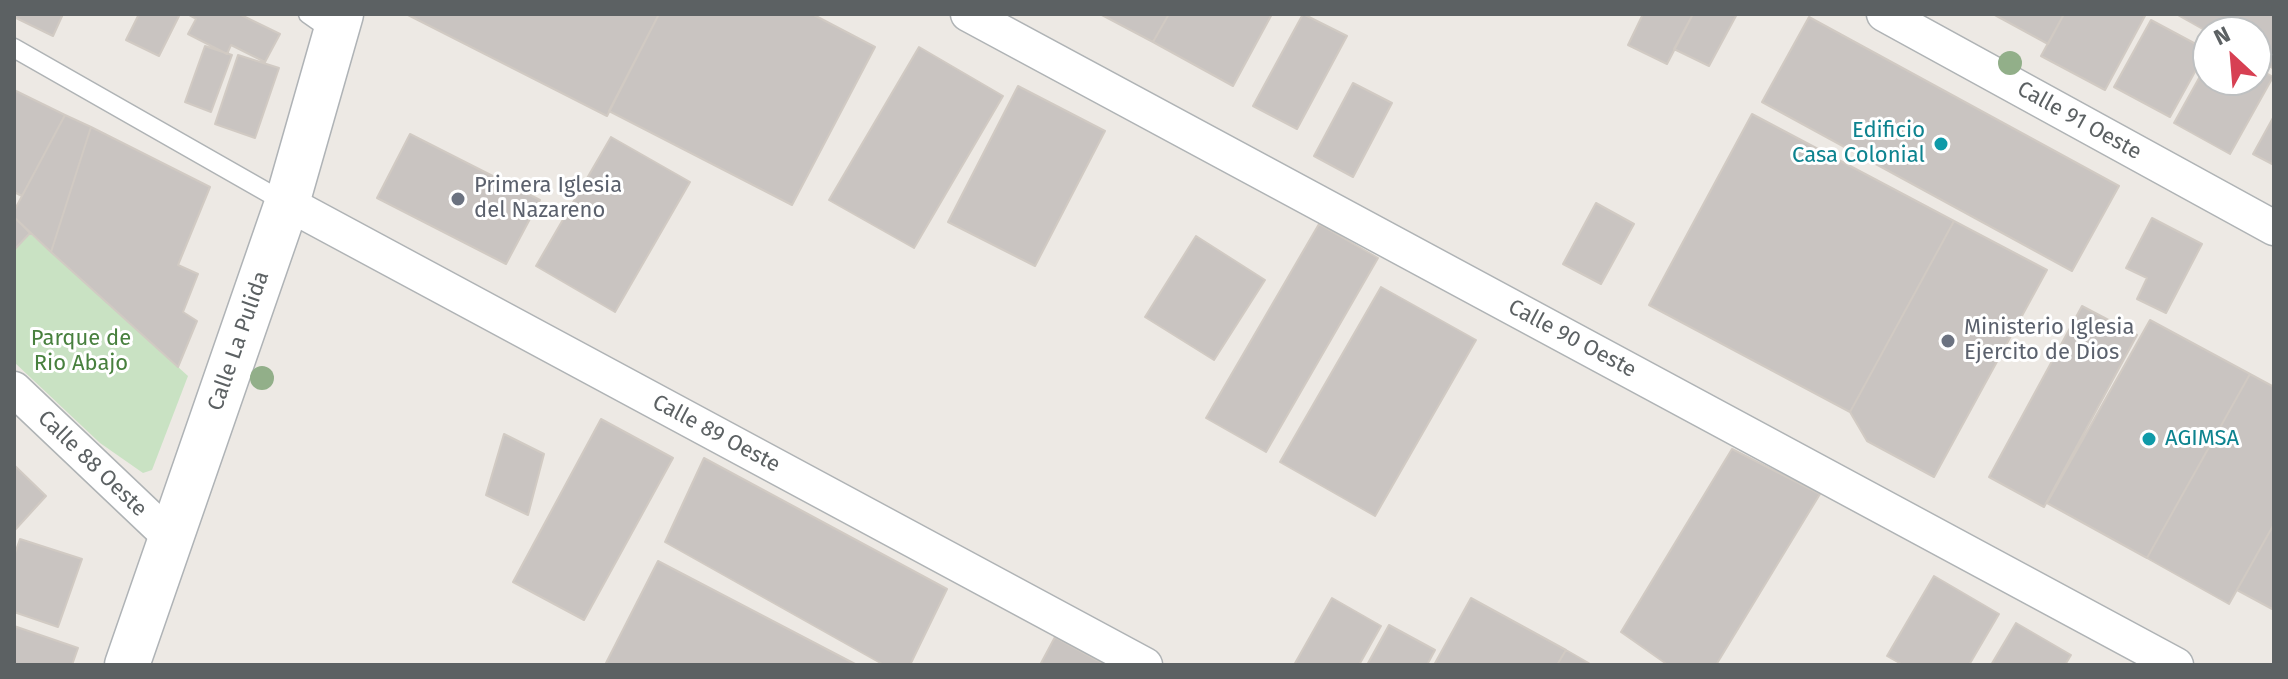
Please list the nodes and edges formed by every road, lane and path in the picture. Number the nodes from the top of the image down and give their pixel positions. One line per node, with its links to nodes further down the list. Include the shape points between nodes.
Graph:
1 (968, 14): 11 (street, Calle 90 Oeste)
2 (1884, 14): 6 (street, Calle 91 Oeste)
3 (329, 21): 5 (main road, Calle La Pulida)
4 (14, 48): 5 (lane)
5 (287, 203): 8 (main road, Calle La Pulida); 10 (street, Calle 89 Oeste)
6 (2274, 228)
7 (14, 389): 8 (street, Calle 88 Oeste)
8 (171, 538): 9 (main road, Calle La Pulida)
9 (136, 662)
10 (1145, 665)
11 (2176, 665)

